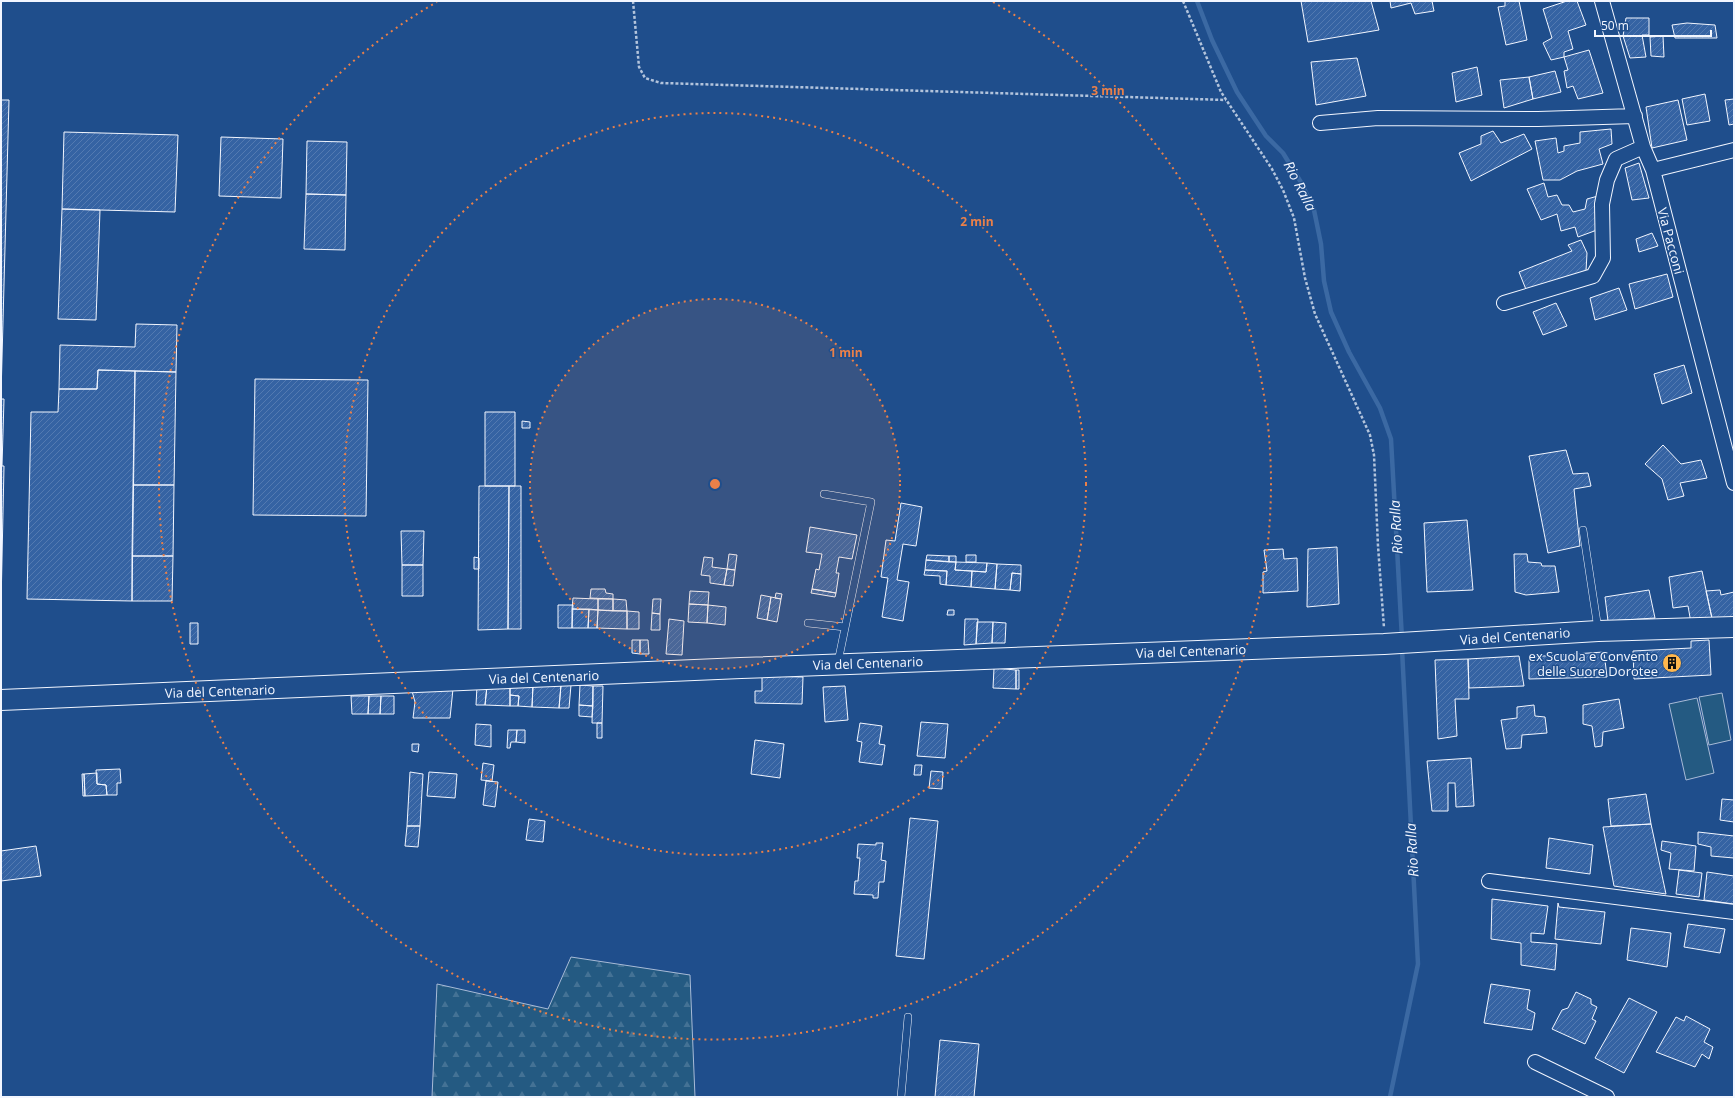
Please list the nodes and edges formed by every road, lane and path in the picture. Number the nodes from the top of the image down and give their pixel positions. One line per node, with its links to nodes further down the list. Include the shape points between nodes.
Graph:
1 (633, 1): 4 (path, via 639,67 645,78 661,83)
2 (1183, 1): 4 (path)
3 (1602, 1): 5 (street, Via Pacconi)
4 (1226, 100): 18 (path, via 1283,190 1294,218 1305,278 1315,314 1370,435 1374,454)
5 (1635, 116): 6 (street, via 1538,119 1378,118); 7 (street, Via Pacconi)
6 (1320, 123)
7 (1643, 147): 9 (street, Via Pacconi); 10 (street, via 1616,159 1607,180 1602,204 1604,258 1593,276)
8 (1734, 150): 9 (street)
9 (1653, 170): 11 (street, Via Pacconi)
10 (1504, 304)
11 (1734, 484)
12 (824, 494): 15 (lane, via 870,502)
13 (1583, 530): 17 (lane)
14 (808, 623): 15 (lane)
15 (845, 627): 19 (lane)
16 (1734, 627): 17 (street, Via del Centenario)
17 (1598, 631): 18 (street, Via del Centenario)
18 (1387, 644): 19 (street, Via del Centenario)
19 (837, 664): 20 (street, Via del Centenario)
20 (1, 700)
21 (1489, 881): 22 (street)
22 (1734, 912)
23 (908, 1017): 25 (lane)
24 (1535, 1062): 26 (street)
25 (901, 1097)
26 (1607, 1097)

